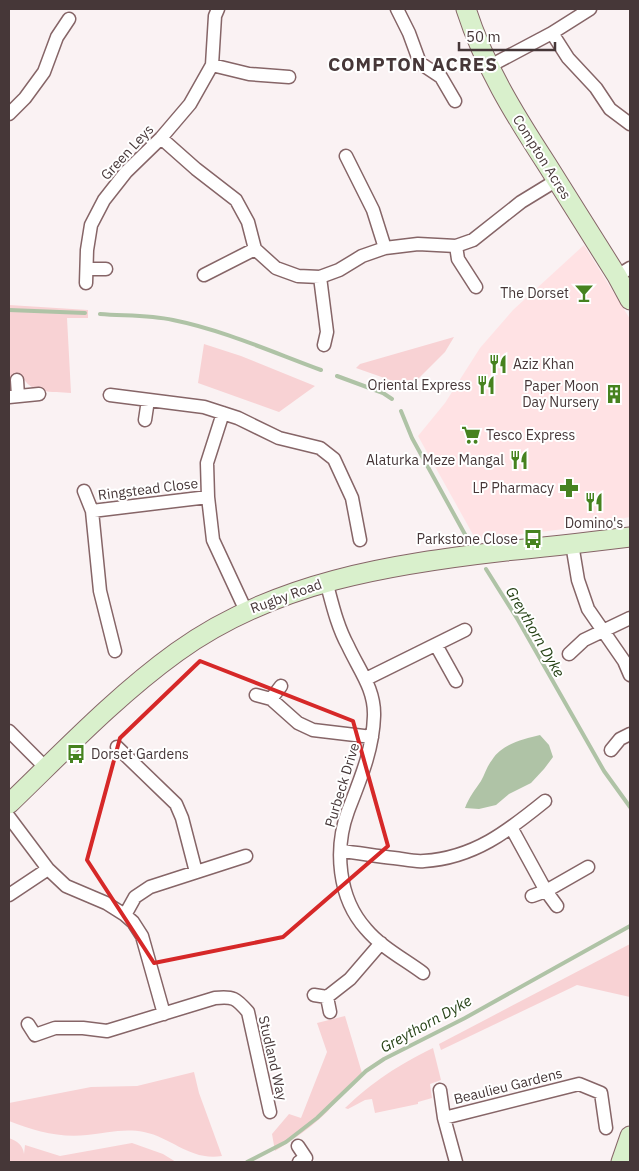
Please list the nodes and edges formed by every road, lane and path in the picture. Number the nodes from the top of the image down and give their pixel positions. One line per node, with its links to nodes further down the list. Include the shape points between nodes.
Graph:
1 (218, 9): 8 (street, Green Leys)
2 (396, 9): 11 (street, via 420,63 441,77)
3 (466, 9): 9 (street, Compton Acres)
4 (590, 9): 5 (street)
5 (577, 12): 7 (street)
6 (73, 32): 12 (street, via 68,16 44,72)
7 (552, 33): 9 (street); 13 (street, via 568,58 610,108)
8 (212, 65): 10 (street, via 249,74); 14 (street, Green Leys, via 190,104)
9 (488, 67): 16 (street, Compton Acres)
10 (289, 77)
11 (455, 101)
12 (9, 114)
13 (630, 124)
14 (161, 138): 19 (street, via 236,200 248,222); 20 (street, Green Leys, via 126,172 104,200 91,225)
15 (346, 156): 18 (street, via 373,210)
16 (556, 180): 17 (street, via 473,240); 22 (street, Compton Acres)
17 (456, 246): 18 (street, via 418,244); 26 (street, via 458,259)
18 (385, 248): 24 (street)
19 (255, 249): 23 (street); 24 (street, via 276,268 298,276)
20 (87, 269): 21 (street); 25 (street, Green Leys)
21 (106, 269)
22 (624, 272): 27 (street, Compton Acres)
23 (204, 276)
24 (320, 277): 28 (street, via 327,332)
25 (86, 283)
26 (476, 287)
27 (630, 300)
28 (324, 345)
29 (17, 380): 32 (street)
30 (39, 394): 32 (street)
31 (110, 395): 33 (street)
32 (13, 397)
33 (148, 400): 34 (street, via 204,407); 35 (street)
34 (223, 413): 37 (street, via 207,464); 40 (street, via 279,438 320,448 334,459 352,498)
35 (145, 420)
36 (84, 490): 38 (street, Ringstead Close)
37 (208, 497): 38 (street, Ringstead Close); 43 (street, via 213,540)
38 (92, 511): 48 (street, Ringstead Close, via 100,591)
39 (630, 537): 41 (street, Rugby Road)
40 (360, 540)
41 (572, 544): 42 (street, Rugby Road, via 428,561); 46 (street, via 578,580 588,609)
42 (326, 581): 43 (street, Rugby Road); 51 (street, Purbeck Drive, via 341,630)
43 (246, 611): 61 (street, Rugby Road, via 170,657 122,696)
44 (630, 618): 46 (street)
45 (465, 630): 47 (street)
46 (603, 631): 49 (street, via 584,640); 50 (street)
47 (436, 645): 51 (street); 52 (street)
48 (116, 651)
49 (569, 654)
50 (630, 675)
51 (366, 679): 58 (street, Purbeck Drive, via 373,699)
52 (456, 680)
53 (281, 686): 55 (street)
54 (256, 695): 55 (street)
55 (271, 699): 58 (street, via 298,723 313,730)
56 (9, 731): 61 (street)
57 (630, 734): 60 (street)
58 (372, 737): 66 (street, Purbeck Drive, via 342,831)
59 (117, 747): 70 (street, via 132,754 176,804)
60 (610, 750)
61 (46, 768): 63 (street, Rugby Road)
62 (545, 801): 65 (street)
63 (9, 804)
64 (9, 817): 69 (street)
65 (512, 829): 66 (street, via 469,852 446,859 422,861); 71 (street)
66 (341, 851): 76 (street, Purbeck Drive, via 341,878 353,912)
67 (246, 856): 70 (street)
68 (588, 867): 71 (street)
69 (48, 869): 72 (street); 75 (street, via 66,886)
70 (196, 872): 75 (street, via 142,891)
71 (546, 890): 73 (street); 74 (street)
72 (9, 895)
73 (532, 896)
74 (558, 906)
75 (125, 914): 81 (street, via 142,936)
76 (381, 943): 77 (street, Purbeck Drive); 79 (street, via 350,979)
77 (423, 972)
78 (314, 995): 79 (street)
79 (328, 997): 80 (street)
80 (330, 1012)
81 (164, 1014): 82 (street, Studland Way, via 107,1031 55,1028 36,1035); 84 (street, Studland Way, via 215,998 229,996 240,1002 248,1012)
82 (28, 1024)
83 (440, 1090): 85 (street, Beaulieu Gardens)
84 (270, 1112)
85 (444, 1118): 86 (street, Beaulieu Gardens, via 579,1084 601,1093); 90 (street, Beaulieu Gardens)
86 (606, 1128)
87 (630, 1136): 91 (street)
88 (298, 1146): 89 (street)
89 (306, 1160)
90 (456, 1162)
91 (621, 1162)

